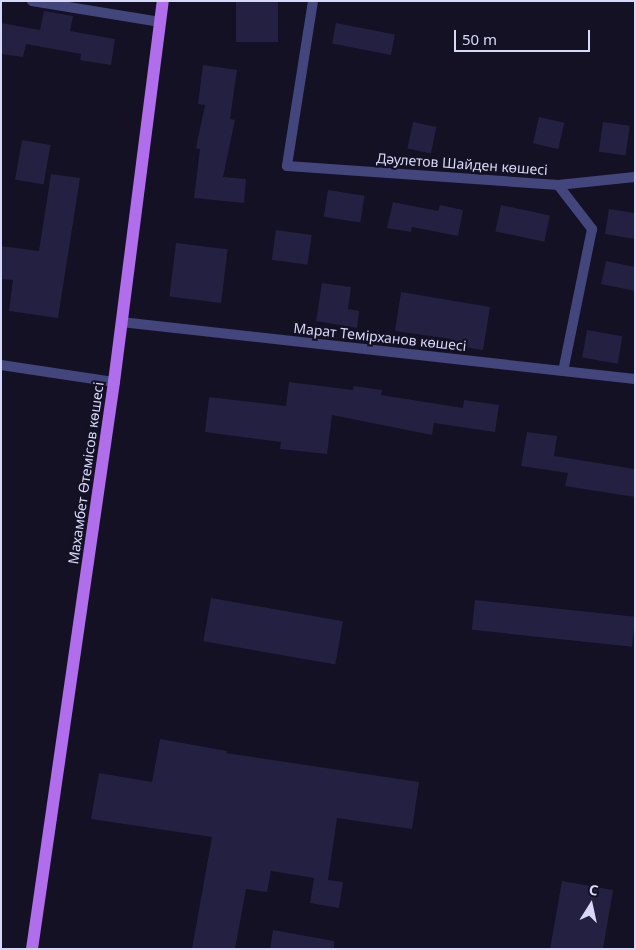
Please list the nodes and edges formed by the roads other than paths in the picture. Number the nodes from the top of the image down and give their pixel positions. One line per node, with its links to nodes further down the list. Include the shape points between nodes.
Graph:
1 (32, 1): 4 (street)
2 (163, 1): 4 (main road, Махамбет Өтемісов көшесі)
3 (313, 1): 6 (street, Дәулетов Шайден көшесі, via 287,166)
4 (160, 22): 7 (main road, Махамбет Өтемісов көшесі)
5 (635, 177): 6 (street, Дәулетов Шайден көшесі)
6 (558, 184): 9 (street, via 592,230)
7 (122, 322): 9 (street, Марат Темірханов көшесі); 11 (main road, Махамбет Өтемісов көшесі)
8 (1, 365): 11 (street)
9 (562, 371): 10 (street, Марат Темірханов көшесі)
10 (635, 379)
11 (114, 382): 12 (main road, Махамбет Өтемісов көшесі)
12 (32, 949)

